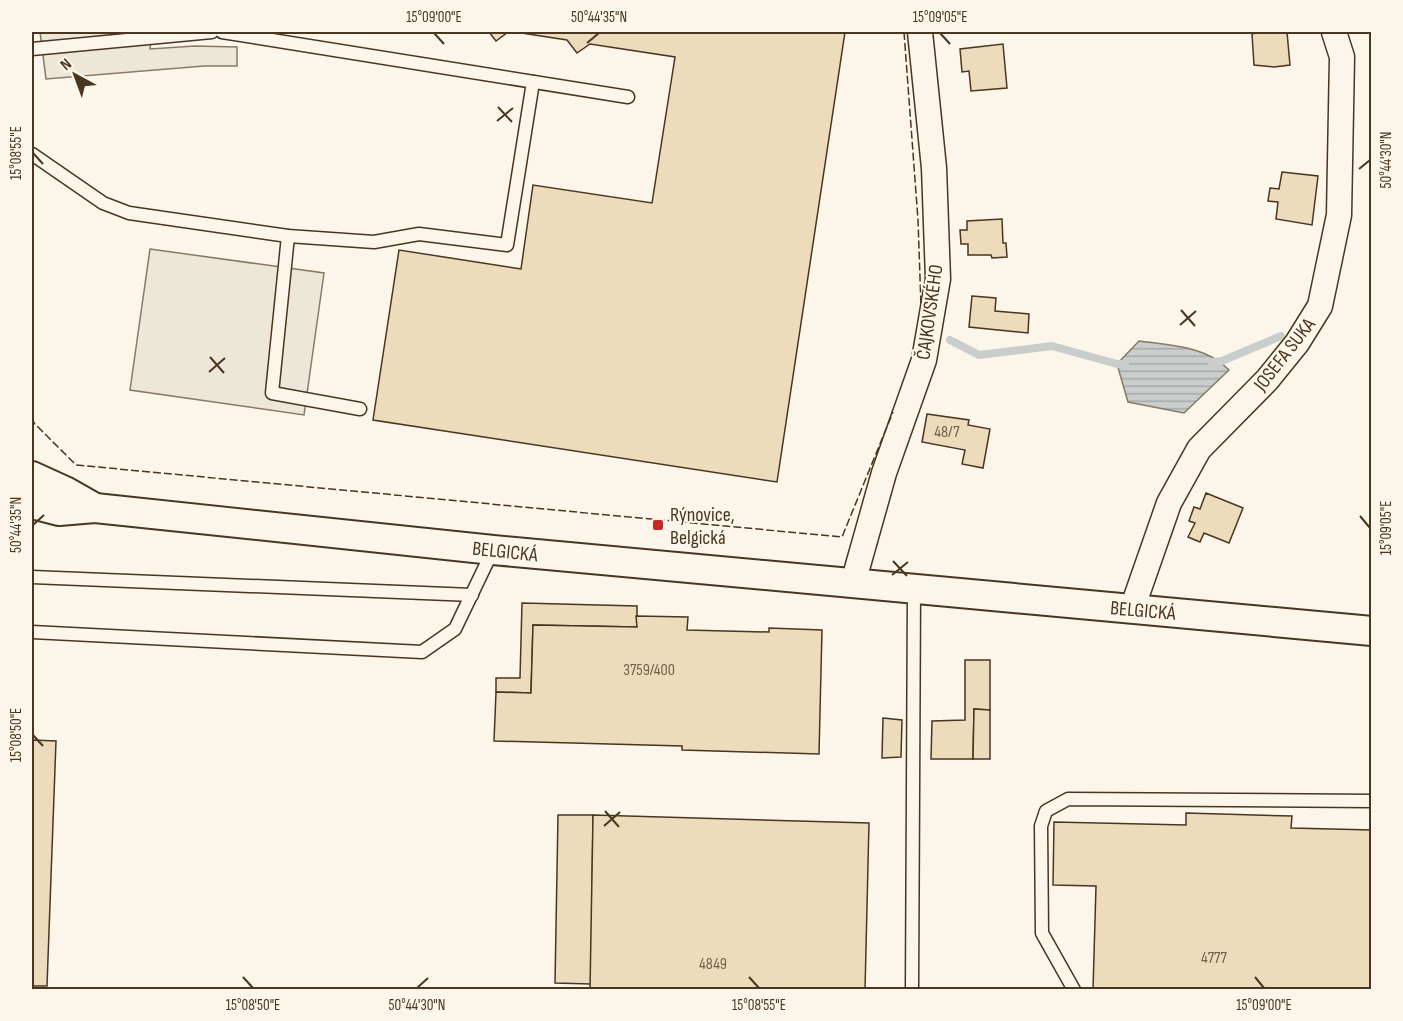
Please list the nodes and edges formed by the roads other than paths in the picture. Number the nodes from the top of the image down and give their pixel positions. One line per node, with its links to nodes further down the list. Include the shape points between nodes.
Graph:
1 (212, 32): 5 (lane)
2 (222, 32): 8 (lane)
3 (920, 32): 18 (street, ČAJKOVSKÉHO, via 934,168 938,279 924,360 884,473)
4 (1334, 32): 21 (street, JOSEFA SUKA, via 1342,57 1339,215 1320,306 1282,362 1199,449 1169,502)
5 (163, 34): 6 (lane)
6 (88, 38): 7 (lane)
7 (32, 49)
8 (533, 82): 9 (lane); 11 (lane, via 507,245 419,234 374,242)
9 (628, 97)
10 (32, 154): 11 (lane, via 103,203 129,213)
11 (288, 236): 12 (lane, via 272,393)
12 (360, 409)
13 (32, 476): 15 (street, BELGICKÁ)
14 (32, 504): 15 (street, BELGICKÁ, via 59,511)
15 (95, 508): 16 (street, BELGICKÁ)
16 (493, 550): 18 (street, BELGICKÁ); 20 (lane)
17 (32, 577): 20 (lane)
18 (853, 583): 19 (street, BELGICKÁ)
19 (914, 589): 21 (street, BELGICKÁ); 25 (lane)
20 (472, 595): 23 (lane, via 455,629 422,652)
21 (1132, 609): 22 (street, BELGICKÁ)
22 (1371, 631)
23 (32, 632)
24 (1371, 801): 26 (lane, via 1068,799 1046,811 1041,826 1042,933)
25 (912, 990)
26 (1074, 990)

